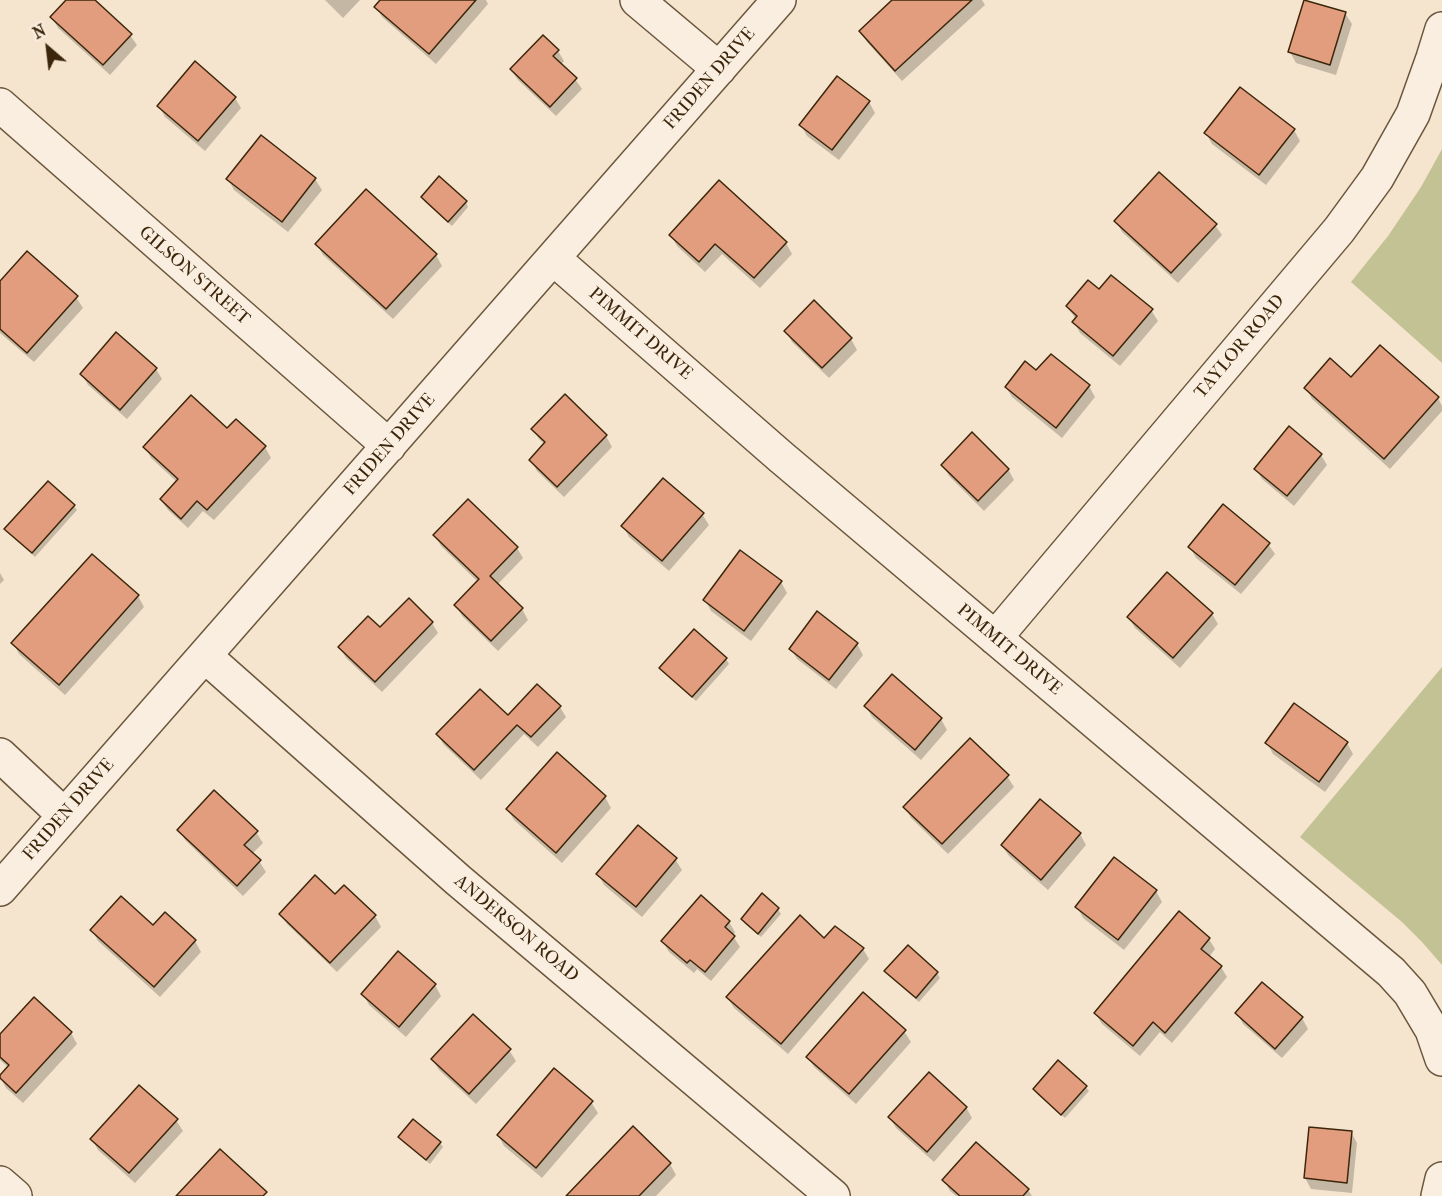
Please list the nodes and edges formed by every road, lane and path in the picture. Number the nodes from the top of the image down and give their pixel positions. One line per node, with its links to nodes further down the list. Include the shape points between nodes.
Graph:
1 (637, 0): 4 (street)
2 (779, 0): 4 (street, FRIDEN DRIVE)
3 (1442, 29): 8 (street, TAYLOR ROAD, via 1413,114 1377,178 1339,230)
4 (719, 69): 6 (street, FRIDEN DRIVE)
5 (0, 105): 7 (street, GILSON STREET)
6 (553, 258): 7 (street, FRIDEN DRIVE); 8 (street, PIMMIT DRIVE, via 781,458)
7 (389, 446): 9 (street, FRIDEN DRIVE)
8 (995, 638): 13 (street, PIMMIT DRIVE, via 1391,972 1410,993 1432,1030)
9 (205, 656): 11 (street, FRIDEN DRIVE); 17 (street, ANDERSON ROAD, via 458,880)
10 (0, 755): 11 (street)
11 (64, 815): 12 (street, FRIDEN DRIVE)
12 (0, 889)
13 (1442, 1059)
14 (1442, 1179): 18 (street)
15 (0, 1183): 16 (street)
16 (15, 1196)
17 (833, 1196)
18 (1438, 1196)

